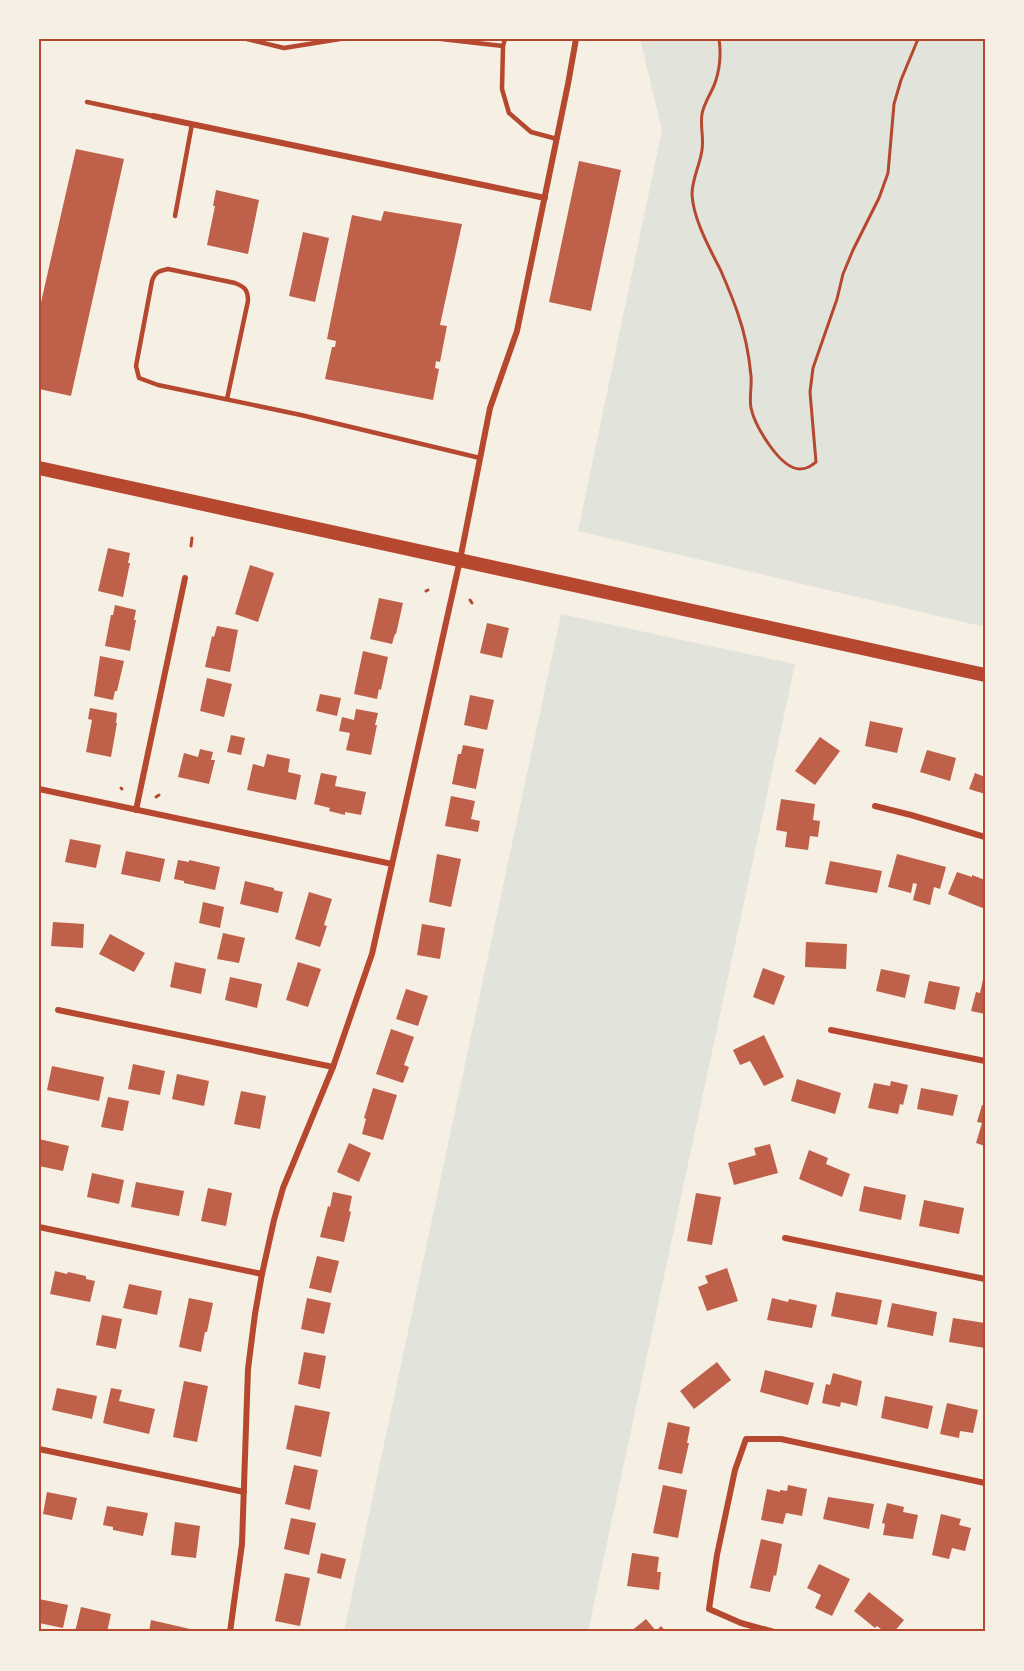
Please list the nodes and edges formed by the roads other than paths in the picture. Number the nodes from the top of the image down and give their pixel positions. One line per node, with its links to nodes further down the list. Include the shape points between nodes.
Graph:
1 (247, 39): 2 (lane, via 284,48)
2 (340, 39)
3 (441, 39): 6 (lane)
4 (505, 39): 6 (lane)
5 (576, 39): 10 (street)
6 (503, 46): 10 (lane, via 502,89 509,113 531,132)
7 (87, 102): 8 (lane)
8 (153, 116): 9 (street)
9 (192, 124): 11 (street); 12 (lane)
10 (557, 139): 11 (street)
11 (545, 198): 14 (street, via 517,331 492,401)
12 (175, 216)
13 (227, 399): 13 (lane, via 139,378 136,366 152,281 159,271 168,269 235,283 246,289 248,301); 14 (lane)
14 (480, 458): 16 (street)
15 (39, 468): 16 (main road)
16 (460, 560): 18 (main road); 23 (street)
17 (185, 578): 21 (street)
18 (985, 675)
19 (39, 789): 21 (street)
20 (875, 806): 22 (street)
21 (136, 810): 23 (street)
22 (985, 837)
23 (392, 864): 27 (street, via 372,954)
24 (58, 1010): 27 (street)
25 (831, 1030): 26 (street)
26 (985, 1061)
27 (333, 1067): 30 (street, via 283,1188)
28 (39, 1227): 30 (street)
29 (785, 1238): 31 (street)
30 (262, 1274): 34 (street, via 248,1369)
31 (985, 1279)
32 (39, 1449): 34 (street)
33 (985, 1483): 36 (street, via 781,1439 746,1439 735,1470 709,1609)
34 (244, 1492): 35 (street)
35 (230, 1632)
36 (774, 1632)

